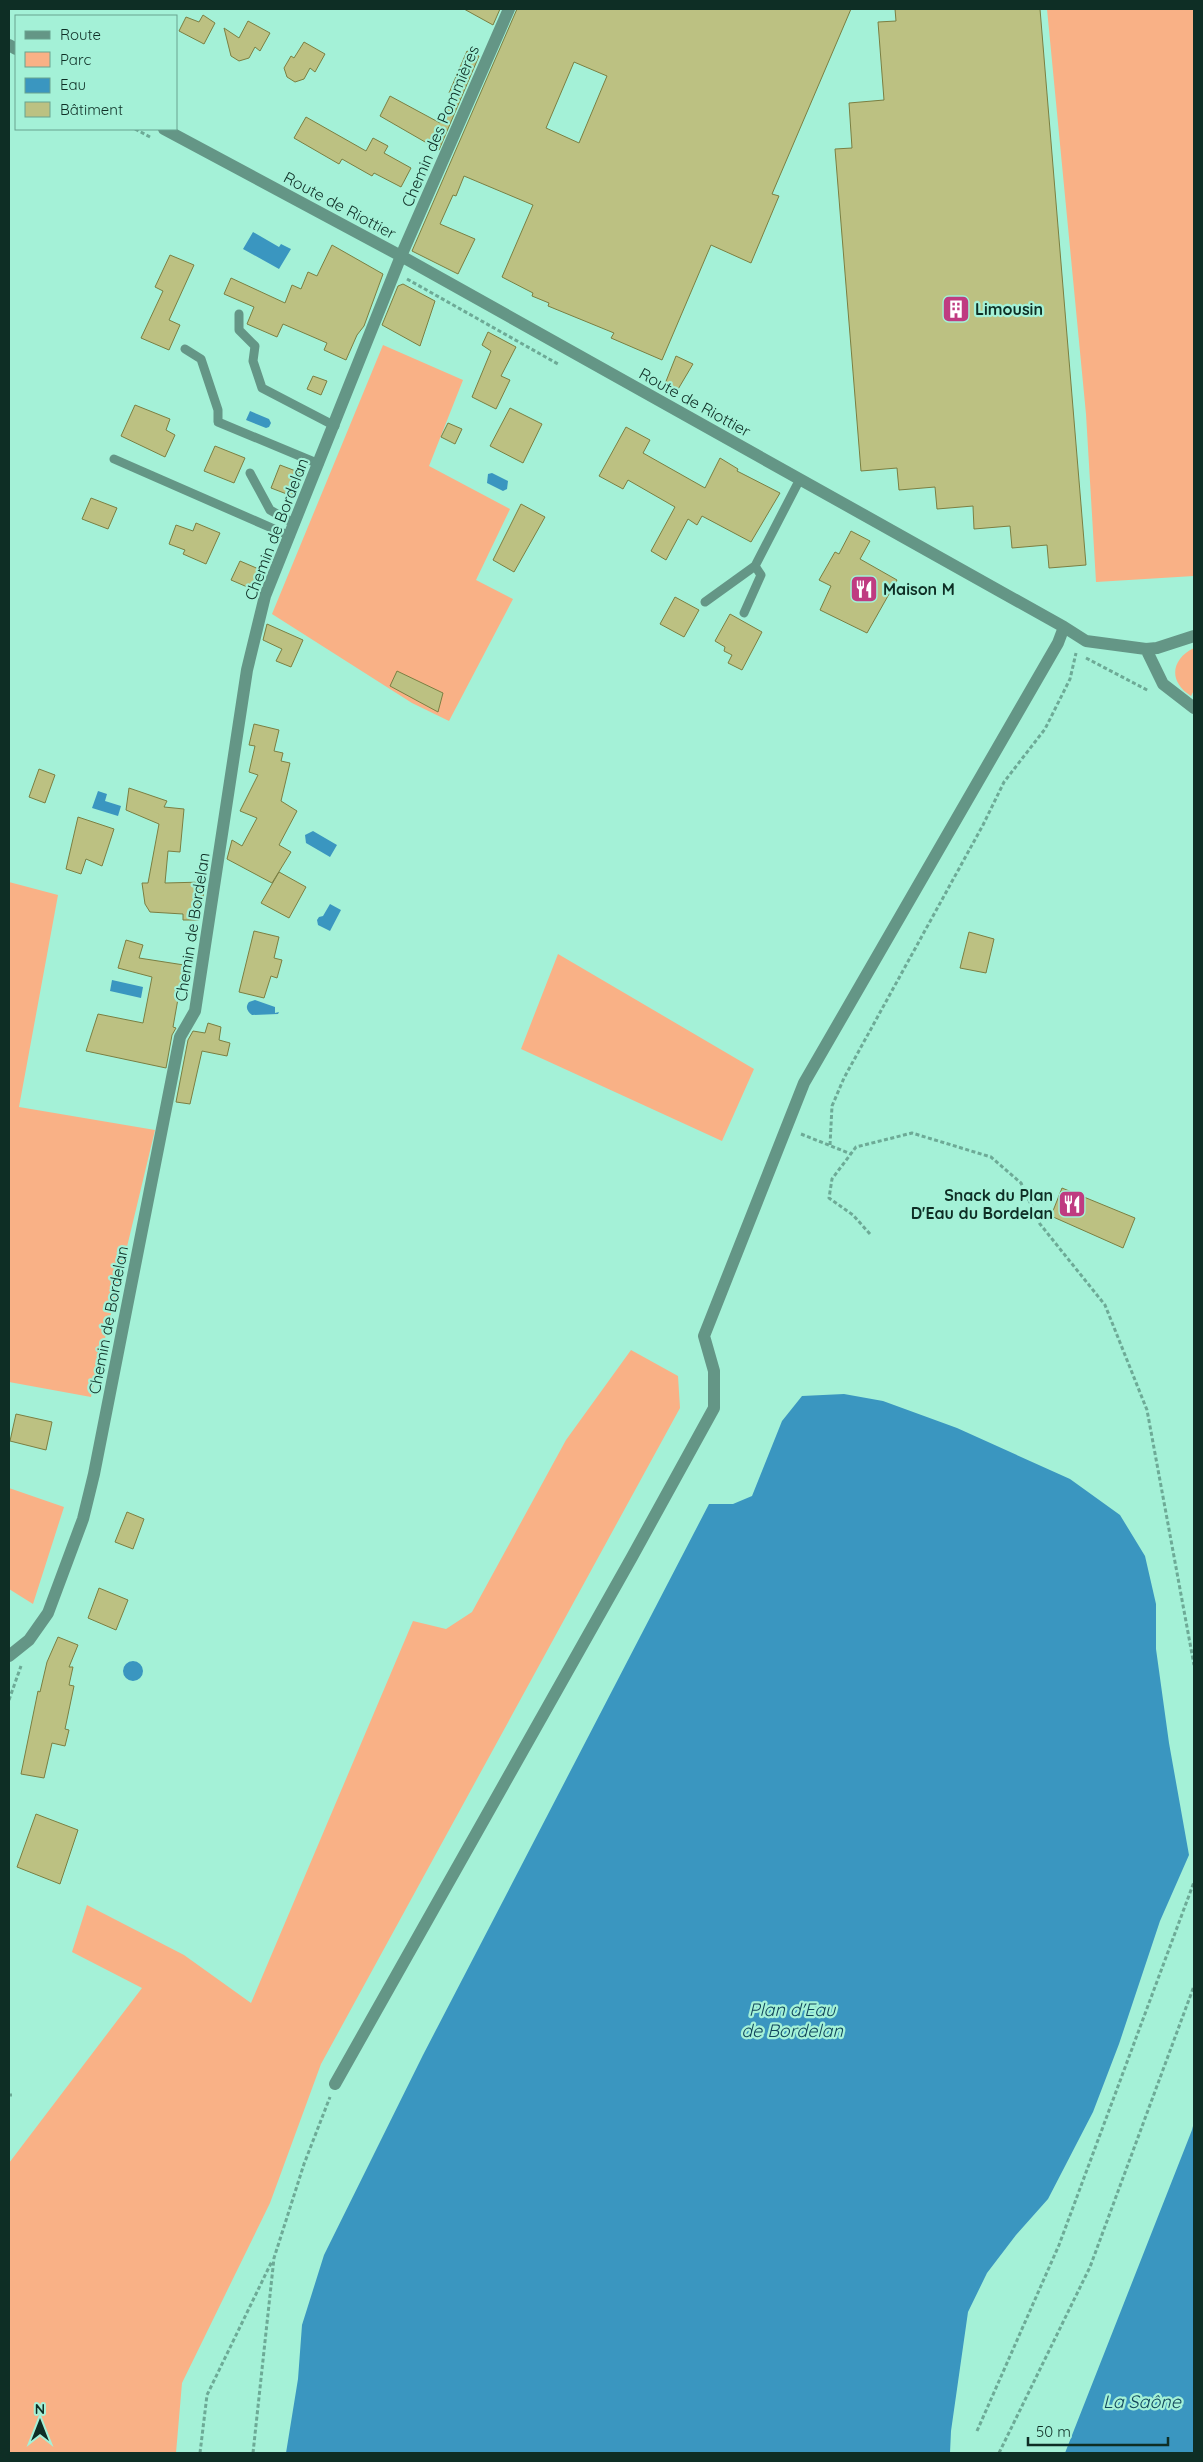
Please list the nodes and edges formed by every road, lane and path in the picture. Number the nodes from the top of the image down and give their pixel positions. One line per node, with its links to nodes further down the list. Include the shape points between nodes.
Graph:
1 (509, 9): 3 (street, Chemin des Pommières)
2 (166, 130): 3 (street, Route de Riottier)
3 (402, 256): 6 (street, Chemin de Bordelan); 10 (street, Route de Riottier)
4 (239, 314): 6 (lane, via 239,330 255,346 254,361 262,388)
5 (185, 349): 8 (lane, via 201,359 218,410 218,422)
6 (335, 426): 8 (street, Chemin de Bordelan)
7 (114, 459): 11 (lane)
8 (319, 464): 11 (street, Chemin de Bordelan)
9 (250, 473): 11 (lane, via 270,510)
10 (800, 479): 12 (lane); 15 (street, Route de Riottier)
11 (292, 530): 24 (street, Chemin de Bordelan, via 265,596 247,670 195,1011 180,1037 94,1474 83,1519 48,1613)
12 (755, 566): 13 (lane); 14 (lane, via 761,575)
13 (705, 602)
14 (744, 613)
15 (1064, 627): 17 (street, Route de Riottier, via 1086,641); 20 (street, via 804,1082)
16 (1194, 636): 17 (street, Route de Riottier)
17 (1146, 649): 19 (street, via 1163,684)
18 (1076, 652): 21 (path, via 1070,678 1045,729 1004,782 844,1078 832,1106)
19 (1194, 708)
20 (786, 1128): 21 (path); 30 (street, via 704,1336 714,1371 714,1408)
21 (830, 1145): 22 (path)
22 (851, 1154): 23 (path, via 832,1179 829,1198 853,1215); 26 (path, via 856,1147 912,1133 991,1157 1021,1183 1040,1224 1105,1305 1146,1410)
23 (870, 1234)
24 (29, 1640): 25 (street, Chemin de Bordelan); 27 (path)
25 (9, 1656)
26 (1194, 1665)
27 (9, 1700)
28 (1194, 1882): 32 (path, via 1058,2245)
29 (1194, 1986): 35 (path, via 1090,2267)
30 (334, 2084): 31 (path)
31 (274, 2258): 33 (path, via 207,2395); 34 (path)
32 (977, 2431)
33 (200, 2453)
34 (253, 2453)
35 (999, 2453)

